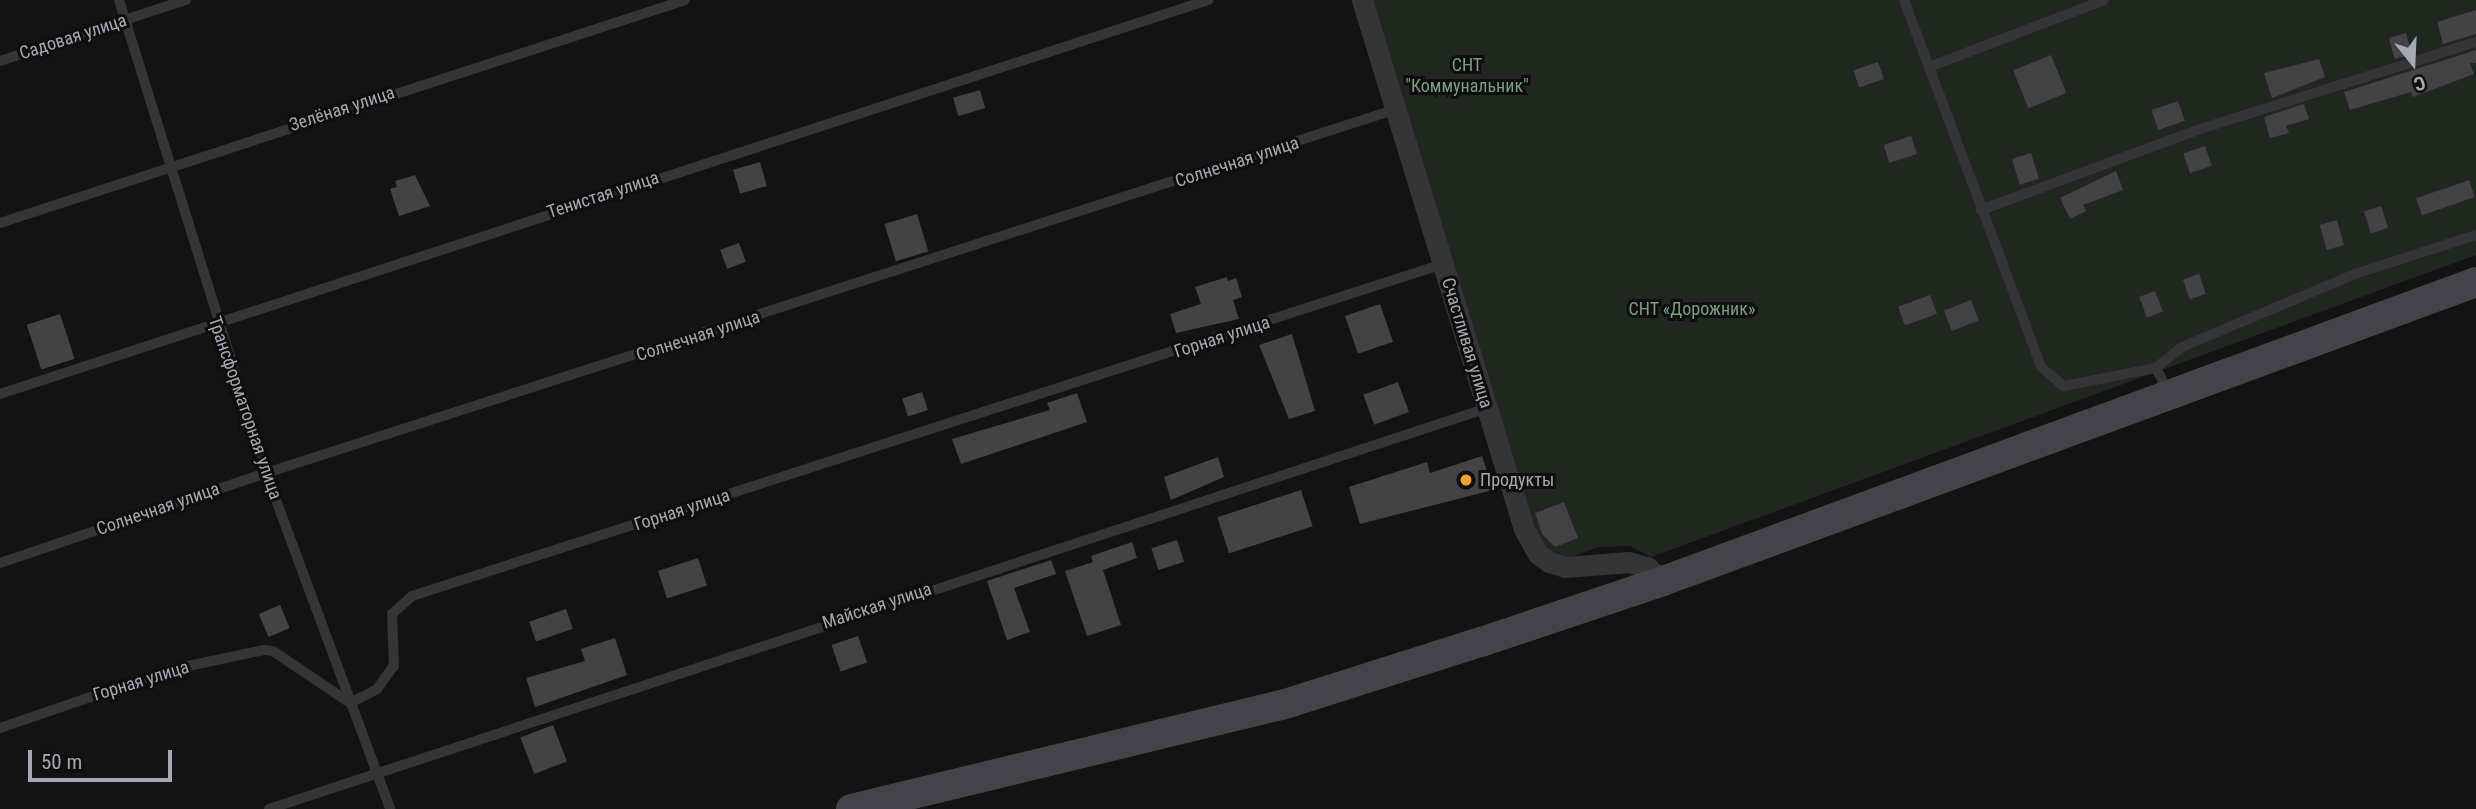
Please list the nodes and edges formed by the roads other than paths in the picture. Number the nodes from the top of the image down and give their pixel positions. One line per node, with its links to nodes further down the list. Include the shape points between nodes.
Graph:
1 (119, 0): 8 (lane, Трансформаторная улица)
2 (186, 0): 8 (lane, Садовая улица)
3 (685, 0): 13 (lane, Зелёная улица)
4 (1208, 0): 19 (lane, Тенистая улица)
5 (1362, 0): 12 (street, Счастливая улица)
6 (1904, 0): 11 (lane)
7 (2104, 0): 11 (lane)
8 (125, 20): 10 (lane, Садовая улица); 13 (lane, Трансформаторная улица)
9 (2476, 42): 14 (lane, via 2197,130)
10 (0, 61)
11 (1929, 67): 14 (lane)
12 (1396, 109): 17 (street, Счастливая улица); 24 (lane, Солнечная улица)
13 (168, 165): 15 (lane, Зелёная улица); 19 (lane, Трансформаторная улица)
14 (1981, 210): 20 (lane, via 2040,366 2064,386)
15 (0, 223)
16 (2476, 235): 20 (lane, via 2354,274 2182,347)
17 (1443, 264): 23 (street, Счастливая улица); 27 (lane, Горная улица, via 412,596 392,614 394,666 377,689)
18 (2476, 282): 22 (main road)
19 (215, 321): 21 (lane, Тенистая улица); 24 (lane, Трансформаторная улица)
20 (2156, 368): 22 (lane)
21 (0, 394)
22 (2171, 397): 26 (main road)
23 (1487, 408): 26 (street, Счастливая улица, via 1524,529 1538,554 1565,567 1629,562 1647,567); 29 (lane, Майская улица)
24 (266, 472): 25 (lane, Солнечная улица); 27 (lane, Трансформаторная улица)
25 (0, 563)
26 (1663, 581): 32 (main road, via 1282,705)
27 (350, 703): 28 (lane, Горная улица, via 273,651 264,650 169,670); 29 (lane, Трансформаторная улица)
28 (0, 728)
29 (378, 773): 30 (lane, Майская улица); 31 (lane, Трансформаторная улица)
30 (269, 809)
31 (390, 809)
32 (851, 809)

